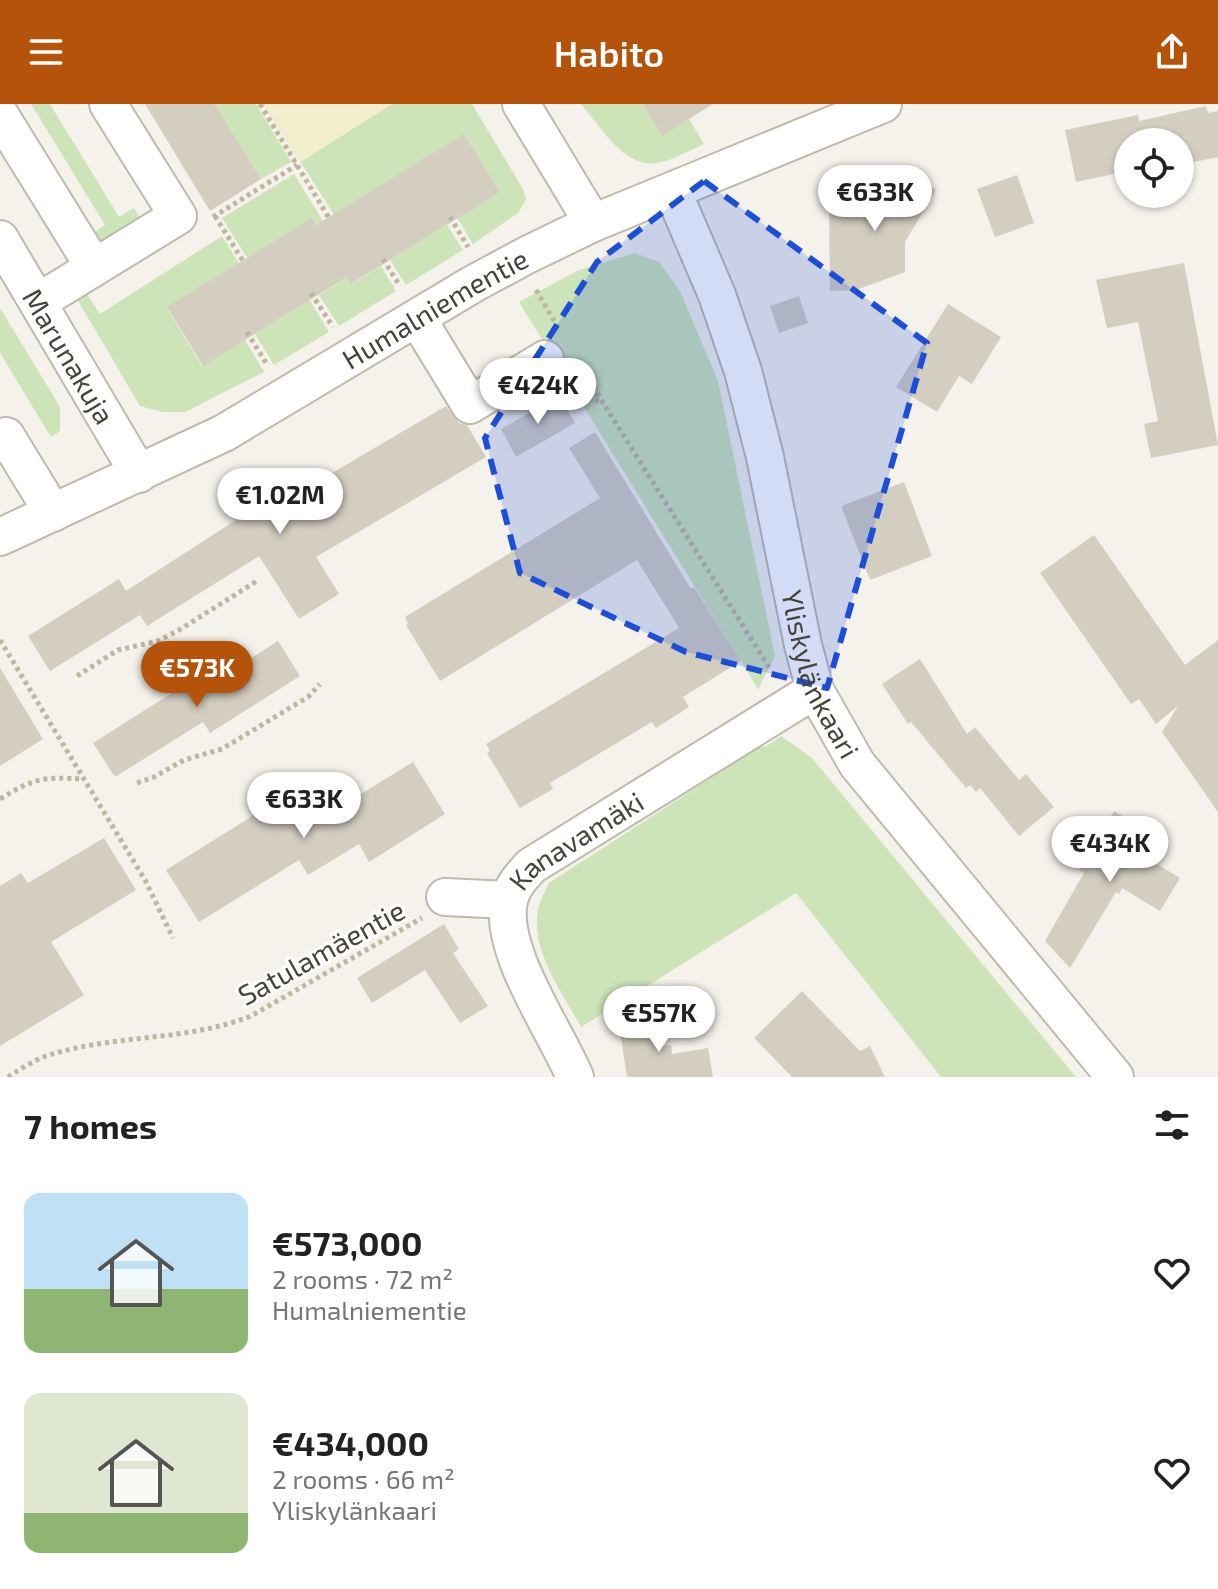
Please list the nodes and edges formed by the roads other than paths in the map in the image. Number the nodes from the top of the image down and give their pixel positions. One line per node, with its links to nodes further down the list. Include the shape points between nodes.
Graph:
1 (108, 104): 8 (street, via 178,216)
2 (883, 104): 5 (street, Humalniementie)
3 (534, 111): 6 (street)
4 (0, 115): 8 (street)
5 (673, 192): 6 (street, Humalniementie); 16 (street, Yliskylänkaari, via 743,371 803,645)
6 (593, 223): 10 (street, Humalniementie)
7 (0, 239): 9 (street, Marunakuja)
8 (94, 267): 9 (street)
9 (38, 302): 13 (street, Marunakuja)
10 (411, 306): 11 (street, via 470,405); 13 (street, Humalniementie, via 249,419)
11 (561, 350)
12 (0, 439): 14 (street, via 6,436)
13 (139, 474): 14 (street, Humalniementie)
14 (53, 513): 15 (street, Humalniementie)
15 (0, 537)
16 (804, 697): 18 (street, Kanavamäki, via 531,866); 20 (street, Yliskylänkaari)
17 (456, 898): 18 (street)
18 (509, 900): 19 (street, Kanavamäki, via 511,943)
19 (575, 1077)
20 (1115, 1077)

